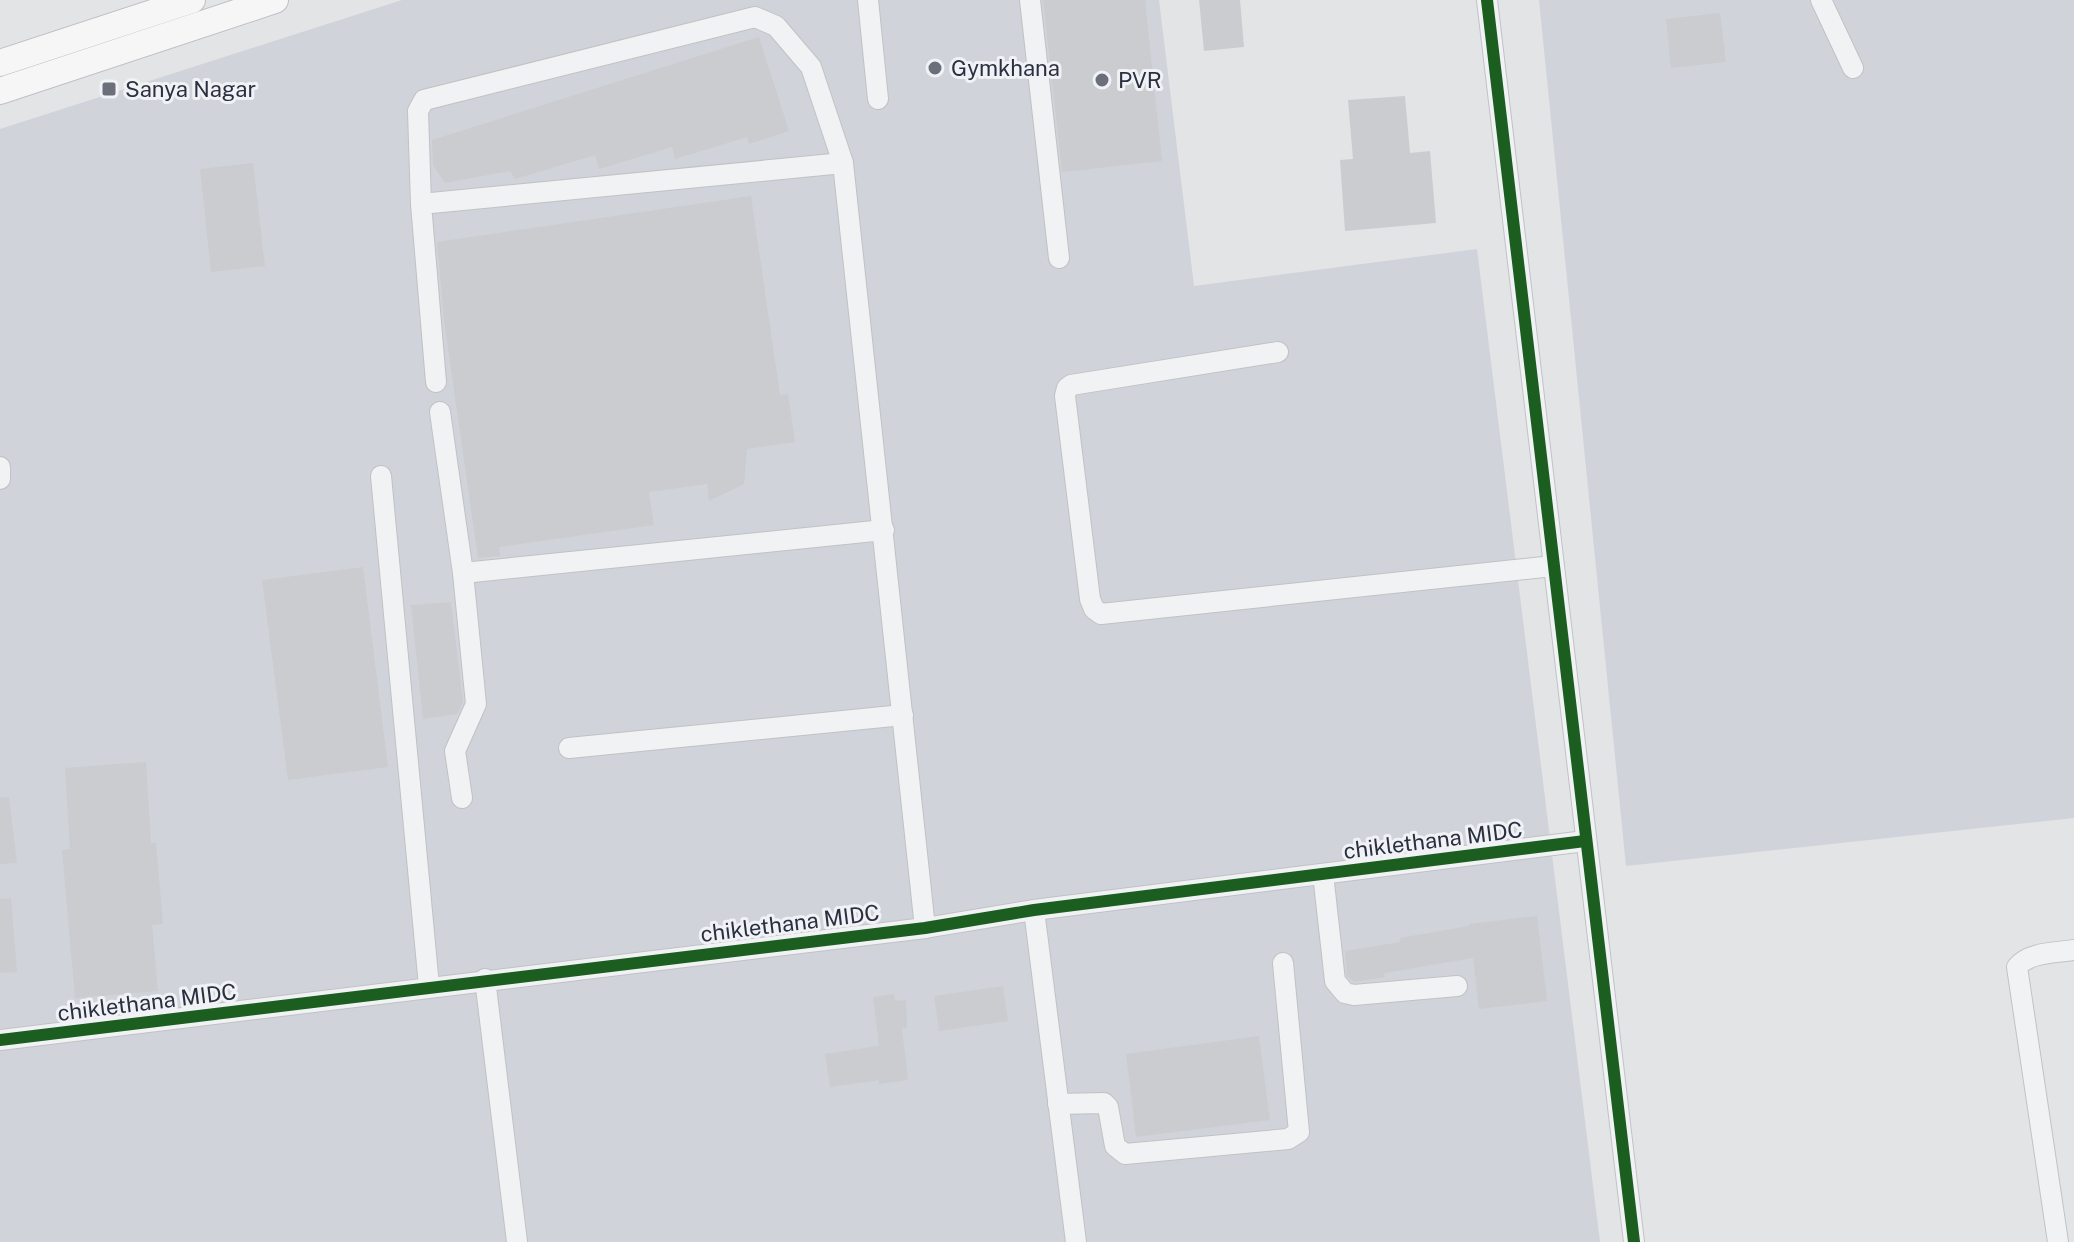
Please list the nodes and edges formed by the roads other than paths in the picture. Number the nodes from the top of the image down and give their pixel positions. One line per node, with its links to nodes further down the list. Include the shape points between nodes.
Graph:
1 (275, 0): 7 (main road)
2 (868, 0): 11 (street)
3 (1030, 0): 14 (street)
4 (1487, 0): 22 (street)
5 (1821, 0): 9 (street)
6 (180, 2): 7 (street); 8 (main road)
7 (180, 31): 10 (main road)
8 (0, 63)
9 (1853, 68)
10 (0, 91)
11 (878, 99)
12 (843, 163): 13 (street); 13 (street, via 811,67 776,26 755,17 424,100 418,111); 21 (street)
13 (421, 204): 16 (street)
14 (1059, 258)
15 (1278, 352): 22 (street, via 1067,388 1094,609 1101,614)
16 (436, 382)
17 (440, 412): 23 (street)
18 (0, 467): 20 (street)
19 (381, 476): 34 (street)
20 (0, 479)
21 (884, 530): 23 (street); 24 (street)
22 (1553, 566): 27 (street)
23 (463, 573): 26 (street, via 476,704 455,751)
24 (903, 715): 25 (street); 30 (street)
25 (569, 748)
26 (462, 798)
27 (1585, 841): 28 (street, chiklethana MIDC); 40 (street)
28 (1323, 874): 29 (street, chiklethana MIDC); 35 (street, via 1340,989 1354,995)
29 (1034, 910): 30 (street, chiklethana MIDC); 37 (street)
30 (925, 928): 33 (street, chiklethana MIDC)
31 (2074, 950): 41 (street, via 2033,956 2017,967)
32 (1283, 963): 37 (street, via 1299,1132 1294,1137 1125,1154 1115,1146 1104,1103)
33 (485, 979): 34 (street, chiklethana MIDC); 38 (street)
34 (429, 986): 36 (street, chiklethana MIDC)
35 (1457, 986)
36 (0, 1040)
37 (1058, 1104): 39 (street)
38 (517, 1242)
39 (1076, 1242)
40 (1634, 1242)
41 (2058, 1242)

